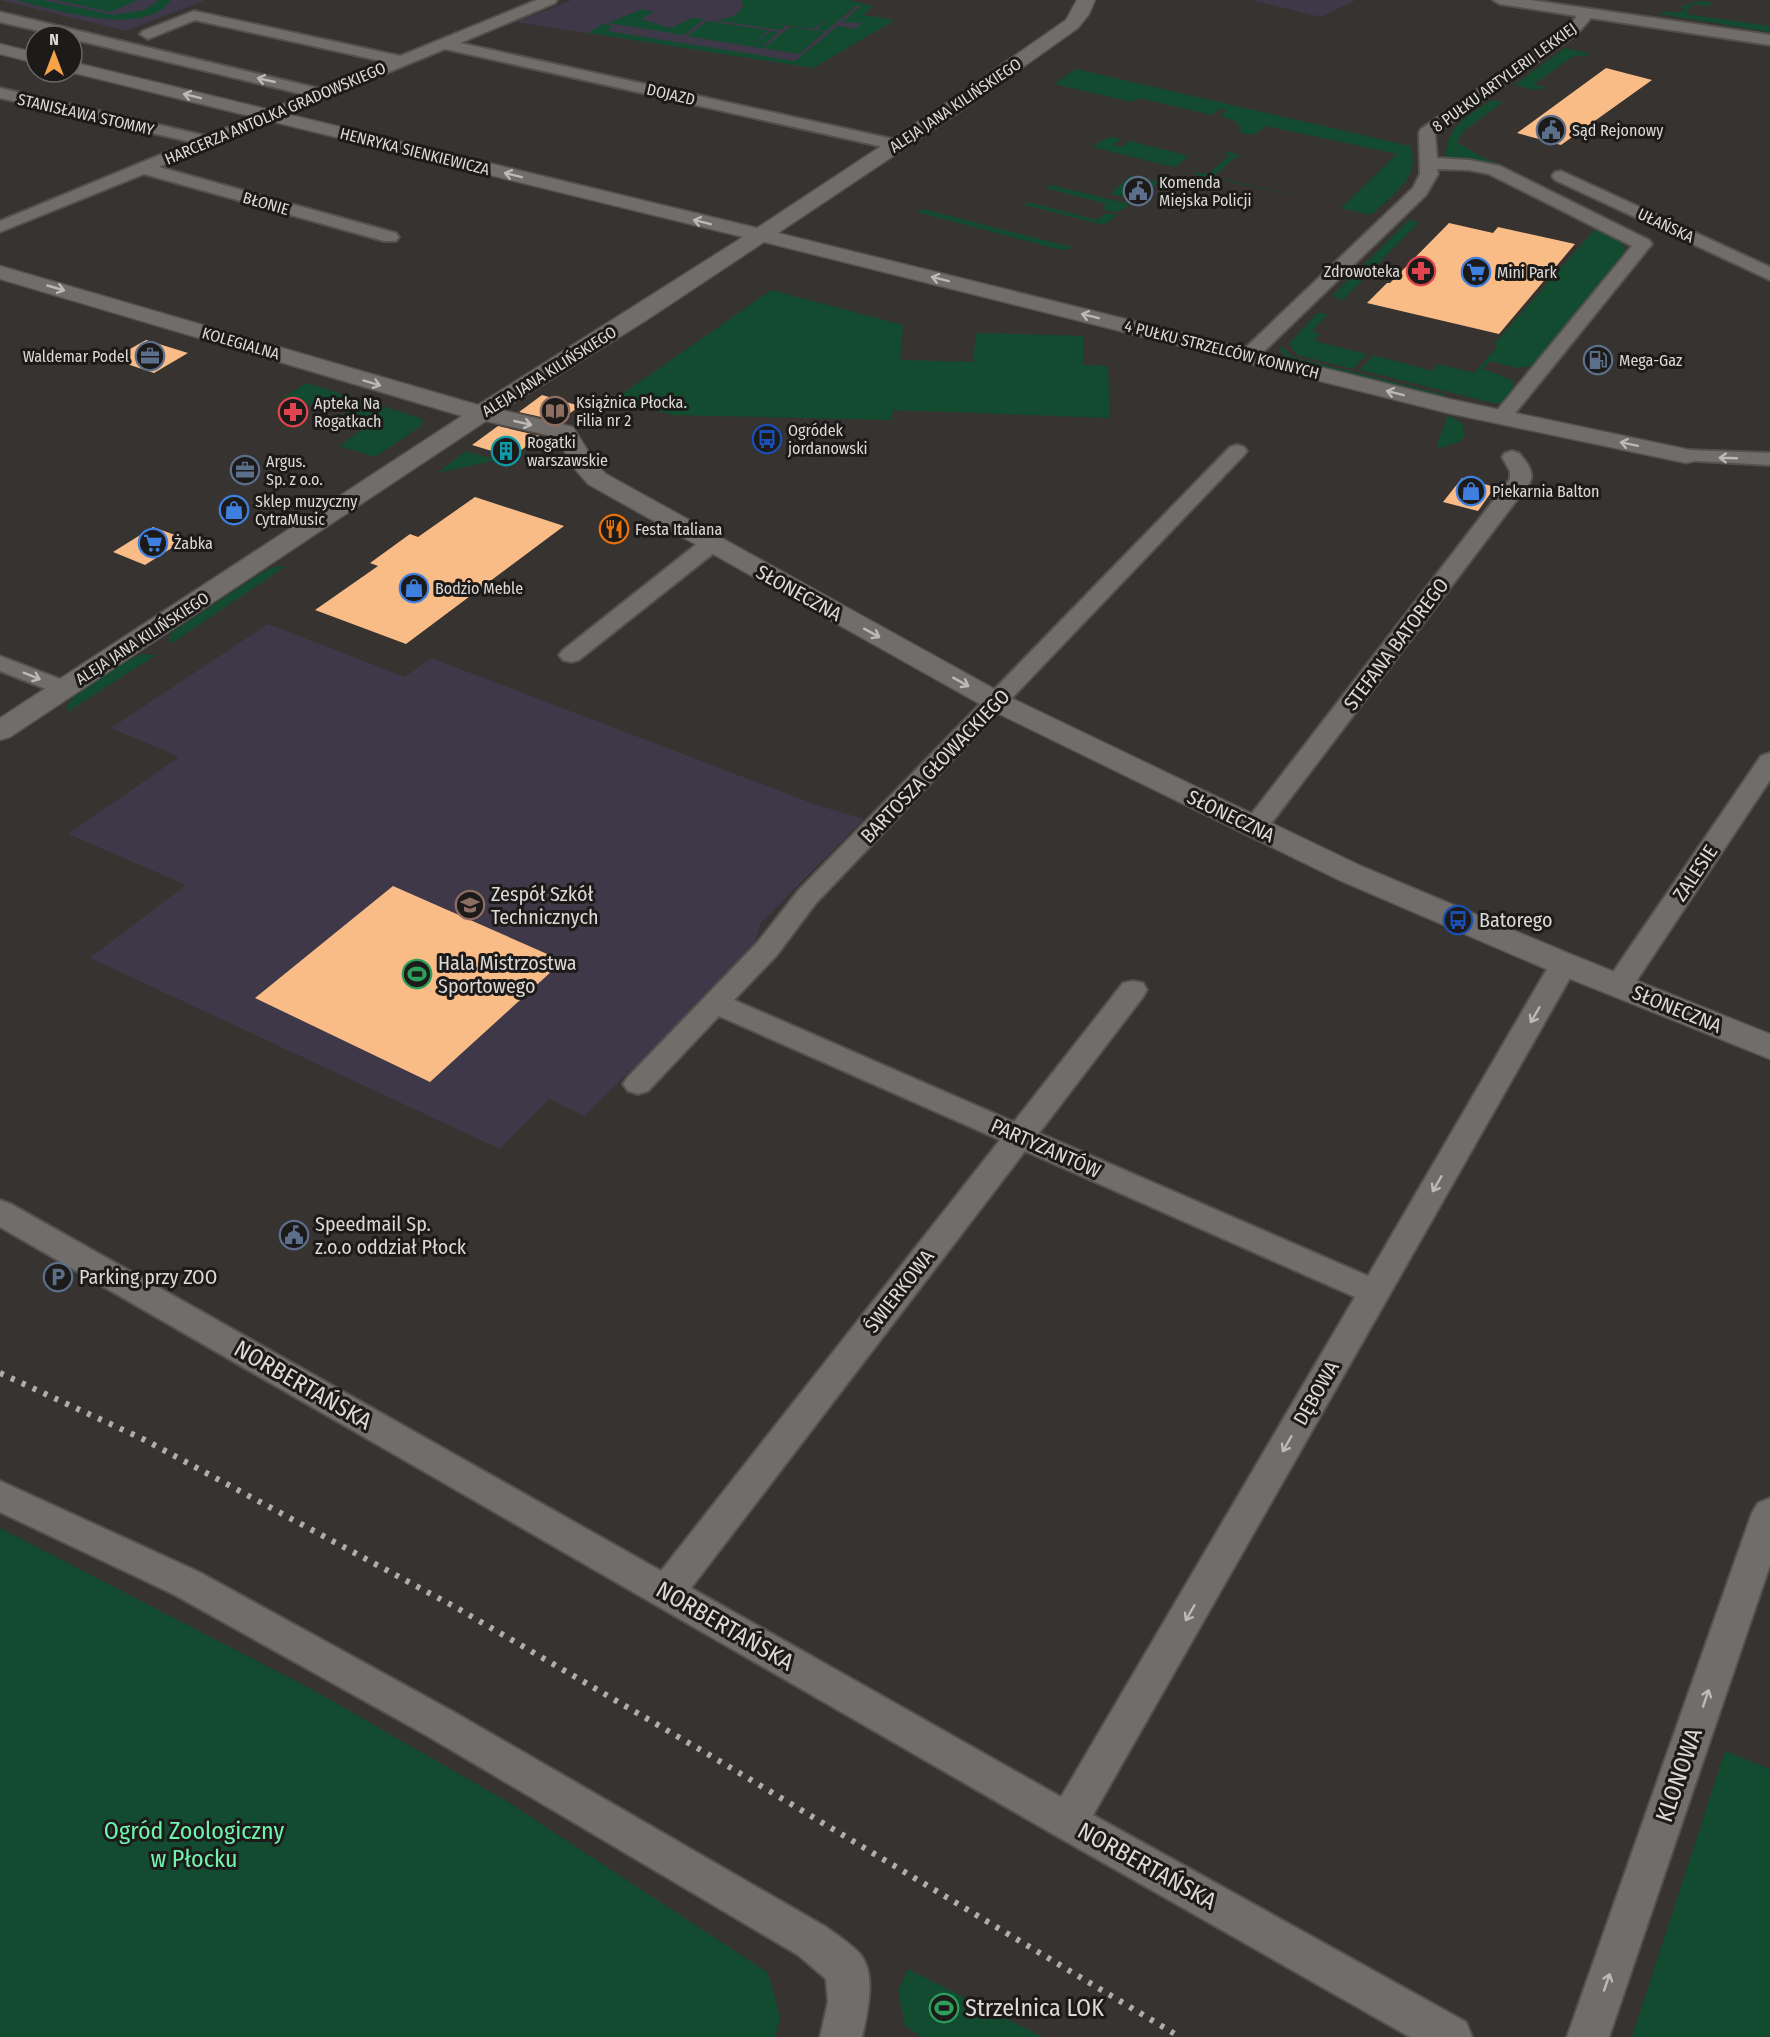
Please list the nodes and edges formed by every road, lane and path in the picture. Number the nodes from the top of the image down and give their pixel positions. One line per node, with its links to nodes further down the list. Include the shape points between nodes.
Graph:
1 (550, 0): 10 (street, HARCERZA ANTOLKA GRADOWSKIEGO)
2 (1086, 0): 19 (street, ALEJA JANA KILIŃSKIEGO, via 1080,14 1064,30)
3 (1500, 0): 5 (street)
4 (215, 5): 6 (street)
5 (1588, 12): 9 (street); 20 (street, 8 PUŁKU ARTYLERII LEKKIEJ, via 1573,30 1433,127 1427,133)
6 (194, 15): 8 (street); 13 (street)
7 (0, 17): 16 (street, one-way to 7)
8 (148, 34)
9 (1770, 40)
10 (445, 44): 13 (street, HARCERZA ANTOLKA GRADOWSKIEGO); 19 (street, DOJAZD)
11 (0, 49): 12 (street)
12 (24, 55)
13 (400, 61): 16 (street, HARCERZA ANTOLKA GRADOWSKIEGO)
14 (84, 70): 17 (street, HENRYKA SIENKIEWICZA, one-way to 14)
15 (0, 93): 18 (street, STANISŁAWA STOMMY)
16 (323, 94): 17 (street, HARCERZA ANTOLKA GRADOWSKIEGO)
17 (269, 116): 18 (street, HARCERZA ANTOLKA GRADOWSKIEGO); 24 (street, HENRYKA SIENKIEWICZA, one-way to 17)
18 (208, 141): 21 (street, HARCERZA ANTOLKA GRADOWSKIEGO)
19 (897, 145): 24 (street, ALEJA JANA KILIŃSKIEGO)
20 (1430, 163): 28 (street, 8 PUŁKU ARTYLERII LEKKIEJ, via 1420,191); 30 (street, via 1494,170 1643,244)
21 (143, 168): 23 (street, HARCERZA ANTOLKA GRADOWSKIEGO); 25 (street, BŁONIE)
22 (1561, 176): 27 (street, UŁAŃSKA)
23 (0, 227)
24 (759, 236): 28 (street, 4 PUŁKU STRZELCÓW KONNYCH, one-way to 24); 29 (street, ALEJA JANA KILIŃSKIEGO)
25 (390, 237)
26 (0, 272): 29 (street, KOLEGIALNA, one-way to 29)
27 (1770, 274)
28 (1248, 356): 30 (street, 4 PUŁKU STRZELCÓW KONNYCH, one-way to 28)
29 (482, 413): 31 (street, KOLEGIALNA, one-way to 31); 39 (street, ALEJA JANA KILIŃSKIEGO)
30 (1501, 418): 33 (street, 4 PUŁKU STRZELCÓW KONNYCH, one-way to 30)
31 (565, 432): 36 (street, SŁONECZNA, via 597,479)
32 (1237, 451): 40 (street, BARTOSZA GŁOWACKIEGO)
33 (1686, 456): 35 (street, one-way to 33)
34 (1512, 457): 43 (street, STEFANA BATOREGO, via 1521,471 1521,479)
35 (1770, 459)
36 (711, 544): 37 (street); 40 (street, SŁONECZNA, one-way to 40)
37 (571, 655)
38 (0, 663): 39 (street, one-way to 39)
39 (64, 689): 41 (street, ALEJA JANA KILIŃSKIEGO)
40 (997, 702): 43 (street, SŁONECZNA); 47 (street, BARTOSZA GŁOWACKIEGO, via 807,897 767,950)
41 (0, 731)
42 (1770, 761): 45 (street, ZALESIE)
43 (1255, 827): 44 (street, SŁONECZNA, via 1398,895)
44 (1564, 964): 45 (street, SŁONECZNA); 52 (street, DĘBOWA, one-way to 52)
45 (1619, 985): 48 (street, SŁONECZNA)
46 (1133, 990): 50 (street, ŚWIERKOWA)
47 (717, 1004): 49 (street, BARTOSZA GŁOWACKIEGO); 50 (street, PARTYZANTÓW)
48 (1770, 1047)
49 (638, 1084)
50 (1020, 1136): 52 (street, PARTYZANTÓW); 55 (street, ŚWIERKOWA)
51 (0, 1212): 55 (street, NORBERTAŃSKA)
52 (1374, 1292): 56 (street, DĘBOWA, one-way to 56)
53 (0, 1496): 57 (street, via 186,1583 439,1723 812,1941 846,1969 849,2002)
54 (1770, 1513): 59 (street, KLONOWA, one-way to 54)
55 (666, 1592): 56 (street, NORBERTAŃSKA)
56 (1067, 1821): 58 (street, NORBERTAŃSKA)
57 (841, 2037)
58 (1451, 2037)
59 (1588, 2037)

